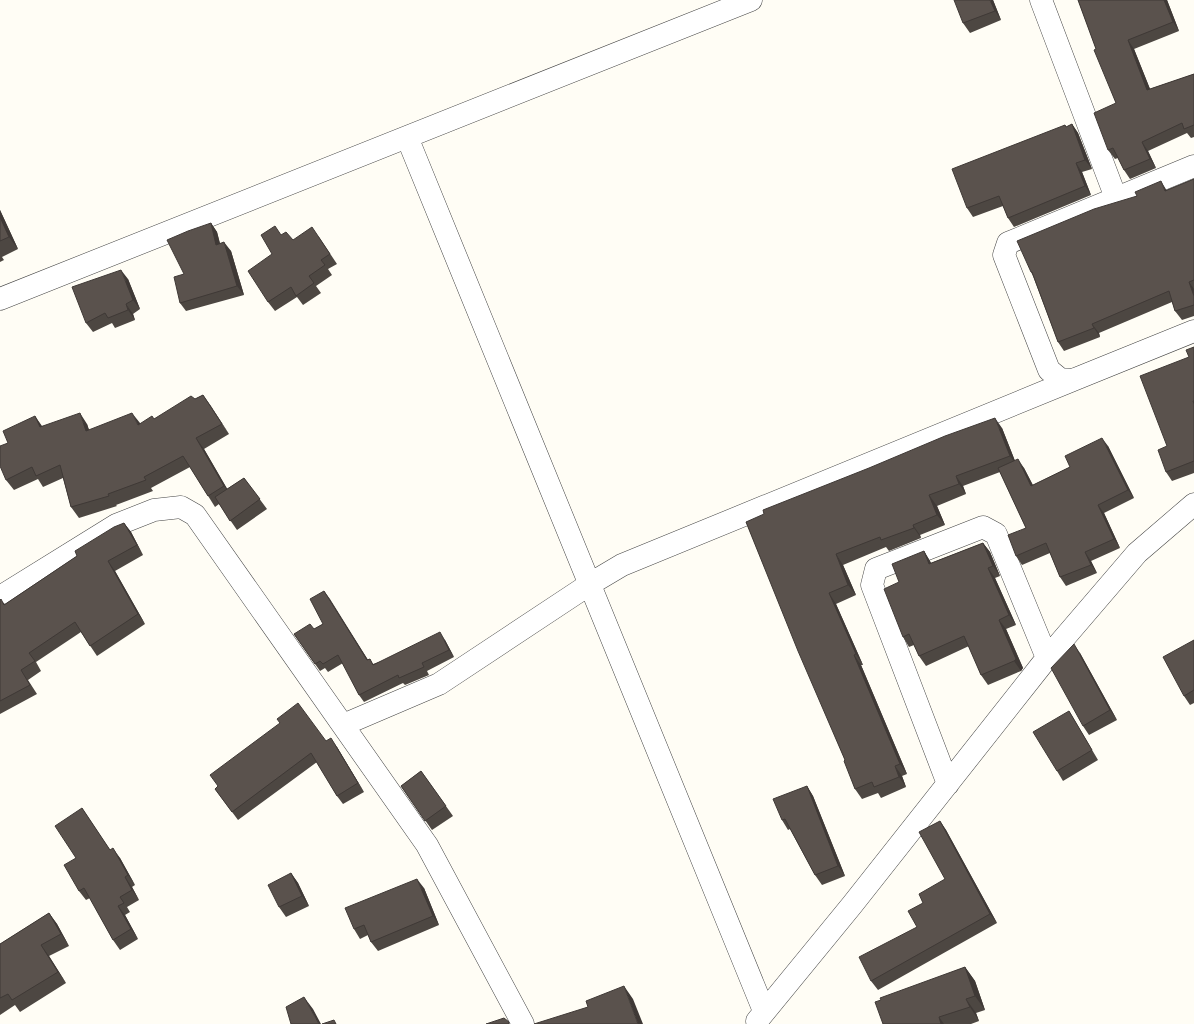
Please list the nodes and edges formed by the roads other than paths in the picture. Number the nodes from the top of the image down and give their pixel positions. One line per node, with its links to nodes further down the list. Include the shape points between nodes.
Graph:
1 (751, 0): 3 (street)
2 (1041, 0): 5 (street)
3 (407, 137): 6 (street); 10 (street)
4 (1194, 166): 5 (street)
5 (1116, 198): 8 (street, via 1008,243 1004,255 1049,370 1060,379)
6 (0, 299)
7 (1194, 331): 8 (street)
8 (1073, 380): 10 (street, via 622,565)
9 (1194, 504): 12 (street, via 1137,554)
10 (590, 584): 13 (street, via 439,684); 15 (street)
11 (0, 597): 13 (street, via 116,524 154,510 181,507 195,515)
12 (1047, 658): 14 (street); 14 (street, via 996,534 983,527 876,569 872,585)
13 (343, 725): 16 (street, via 427,845)
14 (948, 784): 15 (street)
15 (760, 1018)
16 (524, 1024)

